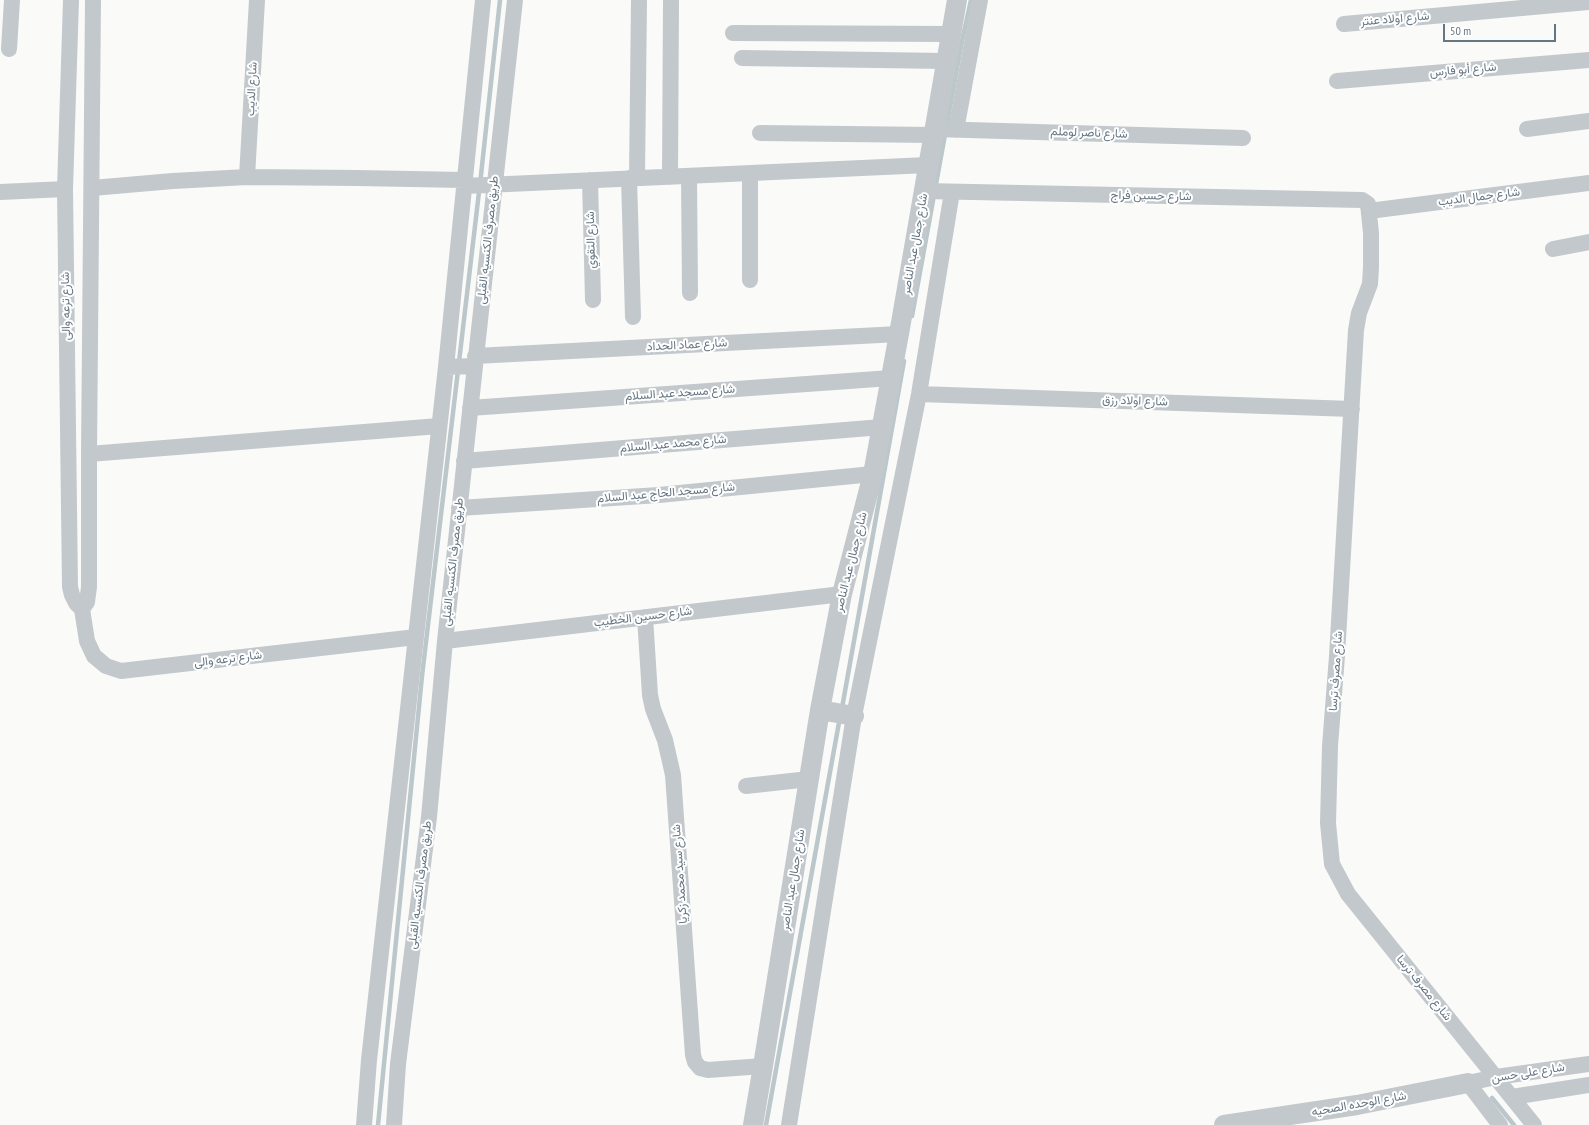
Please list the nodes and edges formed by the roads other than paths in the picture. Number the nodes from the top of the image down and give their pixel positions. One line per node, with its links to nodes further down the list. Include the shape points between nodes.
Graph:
1 (12, 0): 15 (street)
2 (71, 0): 21 (street, شارع ترعه والى)
3 (93, 0): 20 (street, شارع ترعه والى)
4 (257, 0): 30 (street, شارع الديب)
5 (483, 0): 34 (street)
6 (515, 0): 36 (street, طريق مصرف الكنسيه القبلى)
7 (639, 0): 32 (street)
8 (671, 0): 31 (street)
9 (957, 0): 14 (street, شارع جمال عبد الناصر)
10 (980, 0): 24 (street, شارع جمال عبد الناصر)
11 (1589, 2): 12 (street, شارع اولاد عنتر)
12 (1344, 24)
13 (734, 33): 14 (street)
14 (950, 34): 17 (street, شارع جمال عبد الناصر)
15 (9, 49)
16 (742, 58): 17 (street)
17 (946, 60): 24 (street, شارع جمال عبد الناصر)
18 (1589, 60): 19 (street, شارع أبو فارس)
19 (1337, 80)
20 (92, 115): 21 (street); 37 (street, شارع ترعه والى)
21 (67, 116): 38 (street, شارع ترعه والى)
22 (1589, 121): 23 (street)
23 (1527, 129)
24 (943, 131): 25 (street, شارع ناصر لوملم); 26 (street, شارع ناصر لوملم); 27 (street, شارع جمال عبد الناصر)
25 (760, 133)
26 (1243, 138)
27 (928, 165): 28 (street); 39 (street, شارع جمال عبد الناصر)
28 (750, 173): 29 (street); 44 (street)
29 (689, 176): 31 (street); 45 (street)
30 (246, 177): 34 (street, via 372,178); 37 (street)
31 (670, 177): 32 (street)
32 (633, 178): 33 (street); 47 (street)
33 (590, 180): 36 (street); 46 (street, شارع التقوي)
34 (464, 183): 36 (street); 50 (street)
35 (1589, 183): 41 (street, شارع جمال الديب)
36 (494, 184): 49 (street, طريق مصرف الكنسيه القبلى)
37 (92, 188): 57 (street, شارع ترعه والى)
38 (65, 189): 40 (street); 62 (street, شارع ترعه والى, via 70,587 72,596)
39 (936, 191): 41 (street, شارع حسين فراج, via 1362,200 1368,204); 48 (street, شارع جمال عبد الناصر); 52 (street, شارع جمال عبد الناصر)
40 (0, 192)
41 (1369, 211): 54 (street, شارع مصرف ترسا, via 1370,284 1358,319)
42 (1589, 242): 43 (street)
43 (1553, 249)
44 (750, 280)
45 (690, 293)
46 (593, 300)
47 (633, 317)
48 (899, 334): 49 (street, شارع عماد الحداد); 51 (street, شارع جمال عبد الناصر)
49 (475, 361): 50 (street, شارع عماد الحداد); 53 (street, طريق مصرف الكنسيه القبلى)
50 (446, 367): 55 (street)
51 (891, 378): 53 (street, شارع مسجد عبد السلام); 56 (street, شارع جمال عبد الناصر)
52 (918, 394): 54 (street, شارع اولاد رزق); 67 (street, شارع جمال عبد الناصر)
53 (470, 408): 58 (street, طريق مصرف الكنسيه القبلى)
54 (1352, 409): 72 (street, شارع مصرف ترسا, via 1330,746 1328,823 1332,864 1348,894)
55 (439, 426): 57 (street); 64 (street)
56 (882, 427): 58 (street, شارع محمد عبد السلام); 59 (street, شارع جمال عبد الناصر)
57 (89, 454): 62 (street, شارع ترعه والى, via 90,587 87,602)
58 (464, 461): 60 (street, طريق مصرف الكنسيه القبلى)
59 (873, 474): 60 (street, شارع مسجد الحاج عبد السلام, via 659,495); 61 (street, شارع جمال عبد الناصر)
60 (459, 508): 65 (street, طريق مصرف الكنسيه القبلى)
61 (842, 594): 63 (street, شارع حسين الخطيب); 66 (street, شارع جمال عبد الناصر)
62 (82, 609): 64 (street, شارع ترعه والى, via 87,641 94,656 106,666 121,671)
63 (645, 617): 65 (street, شارع حسين الخطيب); 71 (street, شارع سيد محمد زكريا, via 650,695 673,775 693,1055 700,1068 708,1070)
64 (416, 637): 76 (street)
65 (445, 641): 77 (street, طريق مصرف الكنسيه القبلى, via 429,817 398,1064)
66 (823, 710): 67 (street); 68 (street, شارع جمال عبد الناصر)
67 (851, 715): 79 (street, شارع جمال عبد الناصر)
68 (810, 780): 69 (street); 71 (street, شارع جمال عبد الناصر)
69 (746, 786)
70 (1589, 1064): 72 (street, شارع على حسن)
71 (764, 1066): 78 (street, شارع جمال عبد الناصر)
72 (1496, 1077): 73 (street, شارع على حسن); 75 (street, شارع مصرف ترسا)
73 (1468, 1083): 80 (street, شارع الوحده الصحيه, via 1357,1105); 81 (street)
74 (1589, 1085): 75 (street, شارع على حسن)
75 (1512, 1097): 82 (street, شارع مصرف ترسا)
76 (364, 1125)
77 (394, 1125)
78 (753, 1125)
79 (789, 1125)
80 (1224, 1125)
81 (1500, 1125)
82 (1534, 1125)

